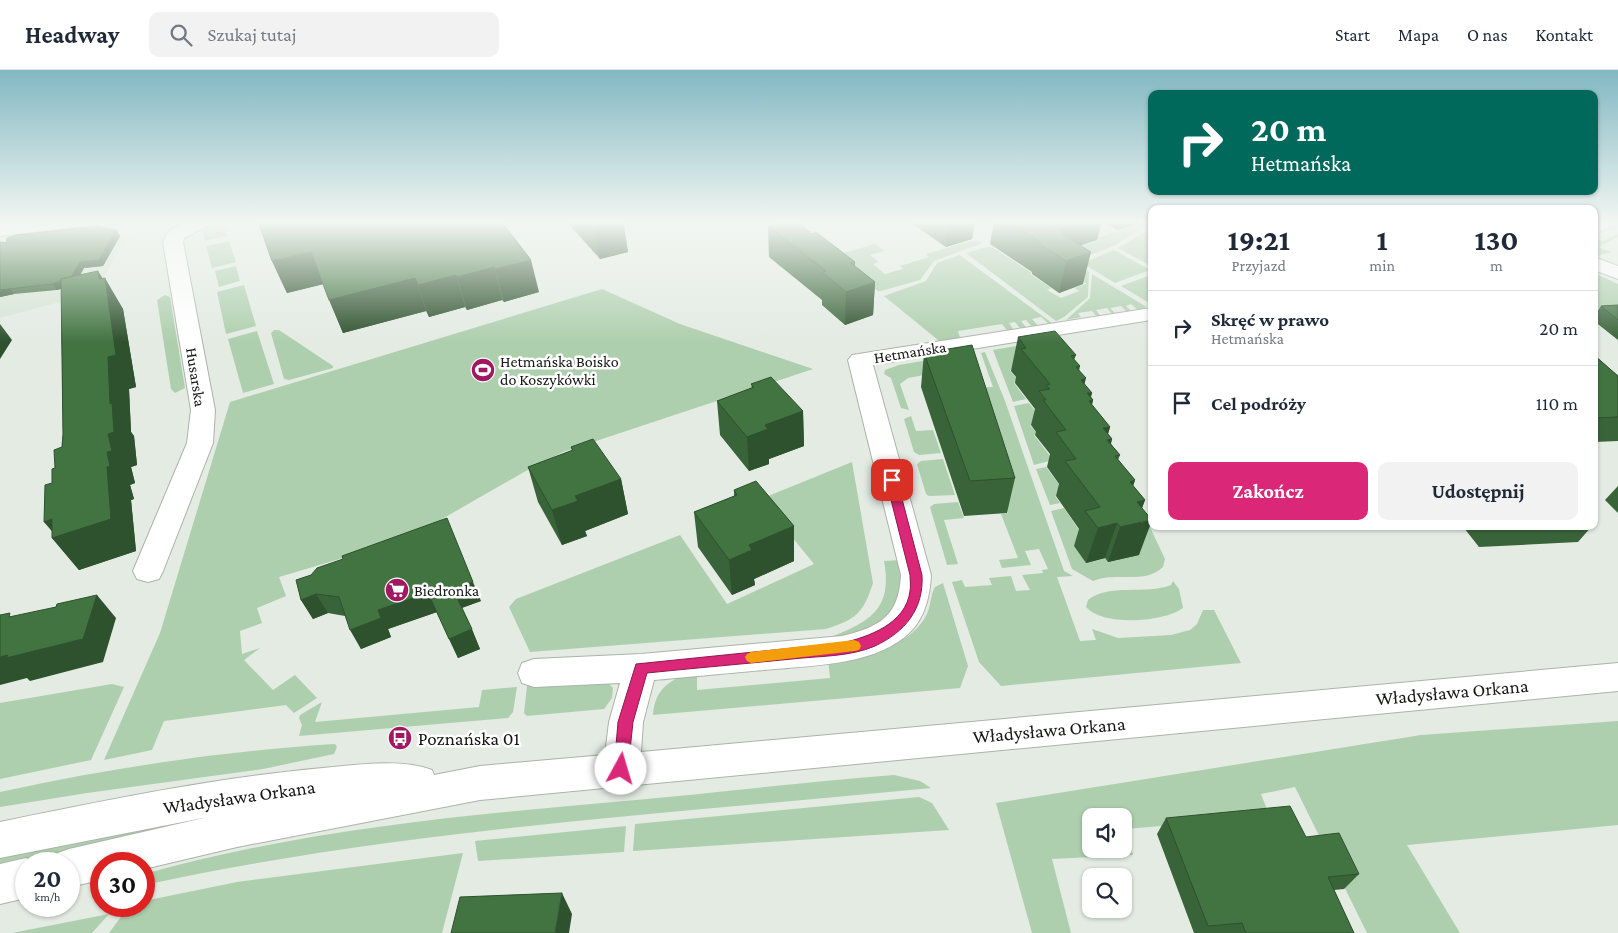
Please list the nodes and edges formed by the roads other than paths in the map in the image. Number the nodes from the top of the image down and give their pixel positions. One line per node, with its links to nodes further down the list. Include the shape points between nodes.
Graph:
1 (176, 261): 5 (street, Husarska, via 203,410 200,443)
2 (1598, 265): 3 (street)
3 (1618, 273)
4 (1148, 314): 6 (street, Hetmańska, via 860,360 916,575 917,591 905,617 896,627 871,642 842,649)
5 (148, 571)
6 (641, 668): 7 (street); 9 (street, via 626,722)
7 (534, 672)
8 (1618, 677): 9 (street, Władysława Orkana)
9 (621, 769): 10 (street, Władysława Orkana)
10 (480, 783): 11 (street, Władysława Orkana, via 352,782 248,794 174,805); 12 (street, Władysława Orkana, via 237,829)
11 (0, 840)
12 (80, 865)
13 (15, 881): 14 (street)
14 (0, 884)

